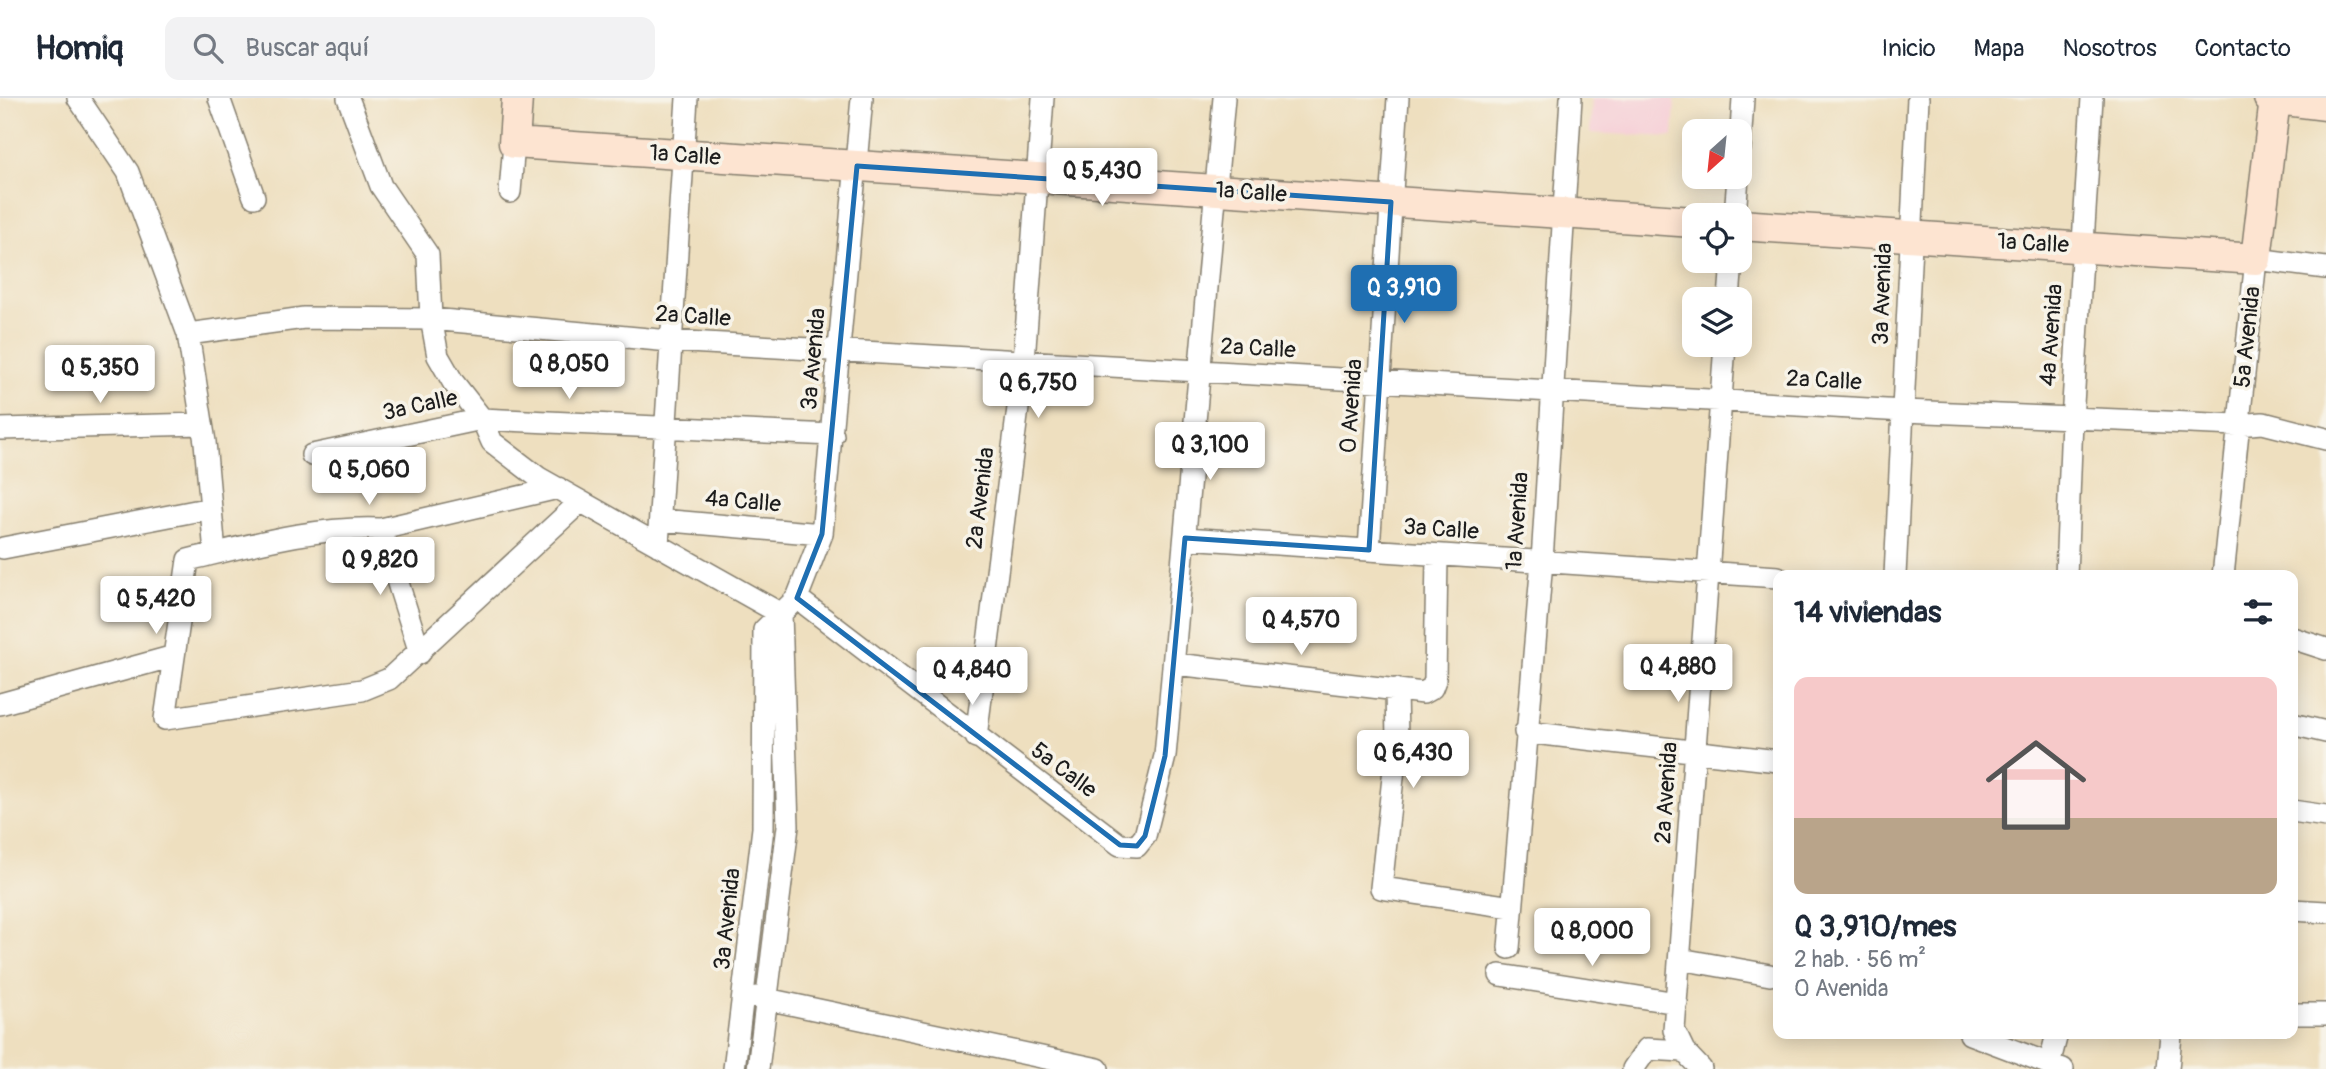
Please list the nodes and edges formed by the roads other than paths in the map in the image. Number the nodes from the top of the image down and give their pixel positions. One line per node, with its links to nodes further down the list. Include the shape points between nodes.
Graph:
1 (79, 98): 34 (street, via 128,172)
2 (219, 98): 24 (street)
3 (348, 98): 33 (street, via 381,186 428,255)
4 (517, 98): 18 (main road)
5 (687, 98): 19 (street)
6 (862, 98): 20 (street, 3a Avenida)
7 (1043, 98): 21 (street, 2a Avenida)
8 (1224, 98): 22 (street)
9 (1398, 98): 25 (street, 0 Avenida)
10 (1571, 98): 26 (street, 1a Avenida)
11 (1743, 98): 17 (street)
12 (1918, 98): 29 (street, 3a Avenida)
13 (2092, 98): 30 (street, 4a Avenida)
14 (2269, 98): 15 (main road)
15 (2275, 99): 16 (main road); 31 (main road, 5a Avenida)
16 (2326, 105)
17 (1742, 119)
18 (514, 143): 19 (main road, 1a Calle); 23 (street)
19 (683, 155): 20 (main road, 1a Calle); 35 (street)
20 (857, 166): 21 (main road, 1a Calle); 36 (street, 3a Avenida)
21 (1038, 178): 22 (main road, 1a Calle); 38 (street, 2a Avenida)
22 (1216, 190): 25 (main road, 1a Calle); 39 (street)
23 (510, 192)
24 (254, 197)
25 (1391, 202): 26 (main road, 1a Calle); 40 (street, 0 Avenida)
26 (1564, 213): 27 (main road, 1a Calle); 41 (street, 1a Avenida)
27 (1682, 221)
28 (1752, 226): 29 (main road, 1a Calle)
29 (1911, 236): 30 (main road, 1a Calle); 43 (street, 3a Avenida)
30 (2083, 245): 31 (main road, 1a Calle); 45 (street, 4a Avenida)
31 (2256, 259): 32 (street, 1a Calle); 48 (street, 5a Avenida)
32 (2326, 268)
33 (431, 319): 34 (street, 2a Calle, via 304,317); 35 (street, 2a Calle); 44 (street, via 438,356)
34 (188, 334): 46 (street)
35 (670, 341): 36 (street, 2a Calle); 47 (street)
36 (840, 351): 38 (street, 2a Calle); 50 (street, 3a Avenida)
37 (1724, 357): 42 (street, 2a Avenida)
38 (1024, 361): 39 (street, 2a Calle); 83 (street, 2a Avenida)
39 (1199, 371): 40 (street, 2a Calle); 59 (street)
40 (1379, 382): 41 (street, 2a Calle); 62 (street, 0 Avenida)
41 (1552, 391): 42 (street, 2a Calle); 65 (street, 1a Avenida)
42 (1721, 401): 43 (street, 2a Calle); 69 (street, 2a Avenida)
43 (1903, 411): 45 (street, 2a Calle); 66 (street, 3a Avenida)
44 (482, 419): 47 (street, 3a Calle); 52 (street, 3a Calle); 53 (street, via 492,442)
45 (2072, 420): 48 (street, 2a Calle); 67 (street, 4a Avenida)
46 (202, 424): 49 (street); 55 (street)
47 (665, 425): 50 (street, 3a Calle); 56 (street)
48 (2237, 425): 51 (street, 2a Calle, via 2263,423); 68 (street, 5a Avenida)
49 (0, 429)
50 (833, 435): 58 (street, 3a Avenida)
51 (2326, 439)
52 (312, 455)
53 (558, 488): 54 (street); 57 (street)
54 (580, 502): 60 (street); 75 (street)
55 (211, 508): 61 (street); 63 (street)
56 (660, 520): 58 (street, 4a Calle); 60 (street)
57 (381, 529): 63 (street, via 355,528); 75 (street)
58 (822, 534): 71 (street, 3a Avenida)
59 (1185, 538): 62 (street, 3a Calle); 77 (street)
60 (658, 545): 72 (street)
61 (3, 548)
62 (1368, 550): 64 (street, 3a Calle)
63 (215, 553): 76 (street, via 188,560)
64 (1437, 556): 65 (street, 3a Calle); 78 (street, via 1432,688 1423,693)
65 (1542, 561): 69 (street, 3a Calle); 81 (street, 1a Avenida)
66 (1895, 570)
67 (2066, 570)
68 (2224, 570)
69 (1709, 573): 70 (street, 3a Calle); 84 (street, 2a Avenida)
70 (1773, 577)
71 (797, 598): 72 (street, 3a Avenida); 83 (street, 5a Calle)
72 (781, 614): 95 (street, 3a Avenida, via 764,630 763,828); 96 (street, via 788,826)
73 (2298, 640): 74 (street)
74 (2326, 649)
75 (420, 653): 76 (street, via 389,679 362,690 165,719)
76 (174, 656): 79 (street)
77 (1176, 664): 78 (street); 83 (street, 5a Calle, via 1165,756 1145,836 1137,846 1120,845)
78 (1396, 690): 88 (street, via 1397,741 1381,888)
79 (0, 704)
80 (2298, 725): 82 (street)
81 (1525, 732): 84 (street); 88 (street, 1a Avenida)
82 (2326, 732)
83 (976, 737)
84 (1696, 750): 85 (street); 92 (street, 2a Avenida)
85 (1773, 760)
86 (2298, 812): 87 (street)
87 (2326, 816)
88 (1512, 907): 91 (street, 1a Avenida)
89 (2298, 910): 90 (street)
90 (2326, 912)
91 (1509, 948)
92 (1680, 959): 94 (street); 97 (street, 2a Avenida)
93 (1500, 975): 97 (street)
94 (1770, 975)
95 (745, 994): 96 (street); 105 (street, 3a Avenida)
96 (769, 999): 106 (street); 107 (street)
97 (1676, 1003): 103 (street, 2a Avenida, via 1674,1030)
98 (2298, 1014): 99 (street)
99 (2326, 1014)
100 (1983, 1039): 104 (street)
101 (2057, 1039): 104 (street)
102 (2171, 1039): 110 (street)
103 (1684, 1051): 108 (street, via 1647,1049); 109 (street, 2a Avenida)
104 (2056, 1068)
105 (734, 1069)
106 (758, 1069)
107 (1098, 1069)
108 (1633, 1069)
109 (1701, 1069)
110 (2168, 1069)

